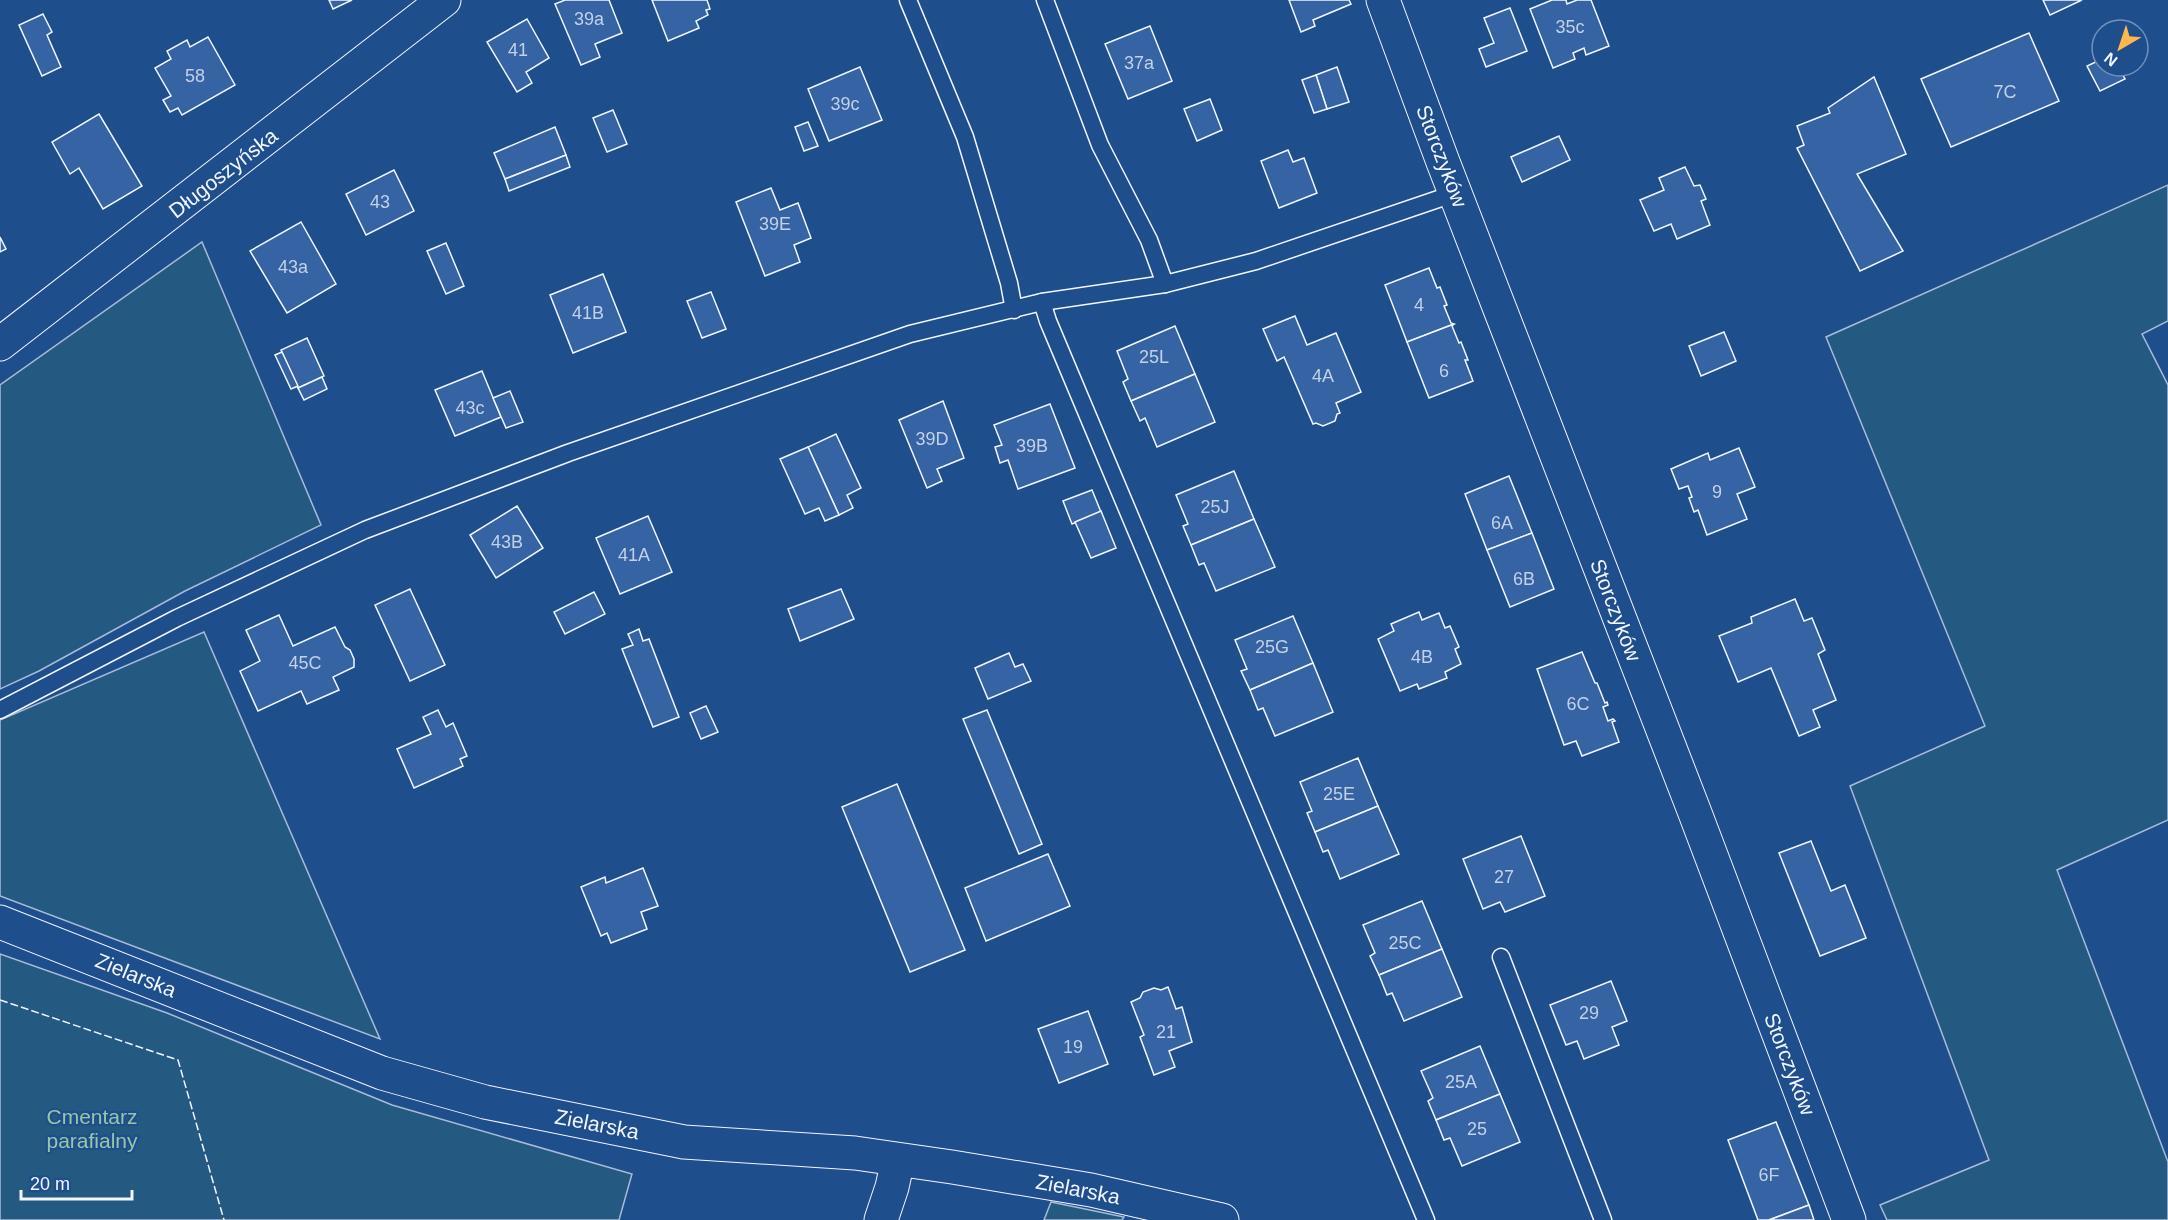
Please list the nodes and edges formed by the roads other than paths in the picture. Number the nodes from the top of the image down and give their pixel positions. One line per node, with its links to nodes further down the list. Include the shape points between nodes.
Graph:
1 (444, 0): 9 (street, Długoszyńska)
2 (908, 0): 8 (lane, via 965,137)
3 (1045, 0): 6 (lane, via 1100,145 1149,240)
4 (1383, 0): 5 (street, Storczyków)
5 (1456, 193): 6 (lane, via 1256,261); 18 (street, Storczyków)
6 (1165, 284): 7 (lane)
7 (1042, 302): 8 (lane); 16 (lane)
8 (1014, 310): 10 (lane, via 910,334 568,453 365,530 177,618)
9 (0, 344)
10 (0, 710)
11 (0, 922): 13 (street, Zielarska, via 382,1073 485,1102 684,1142 855,1153)
12 (1501, 957): 17 (lane)
13 (898, 1160): 14 (street); 15 (street, Zielarska, via 1091,1190)
14 (881, 1220)
15 (1221, 1220)
16 (1426, 1220)
17 (1603, 1220)
18 (1849, 1220)

